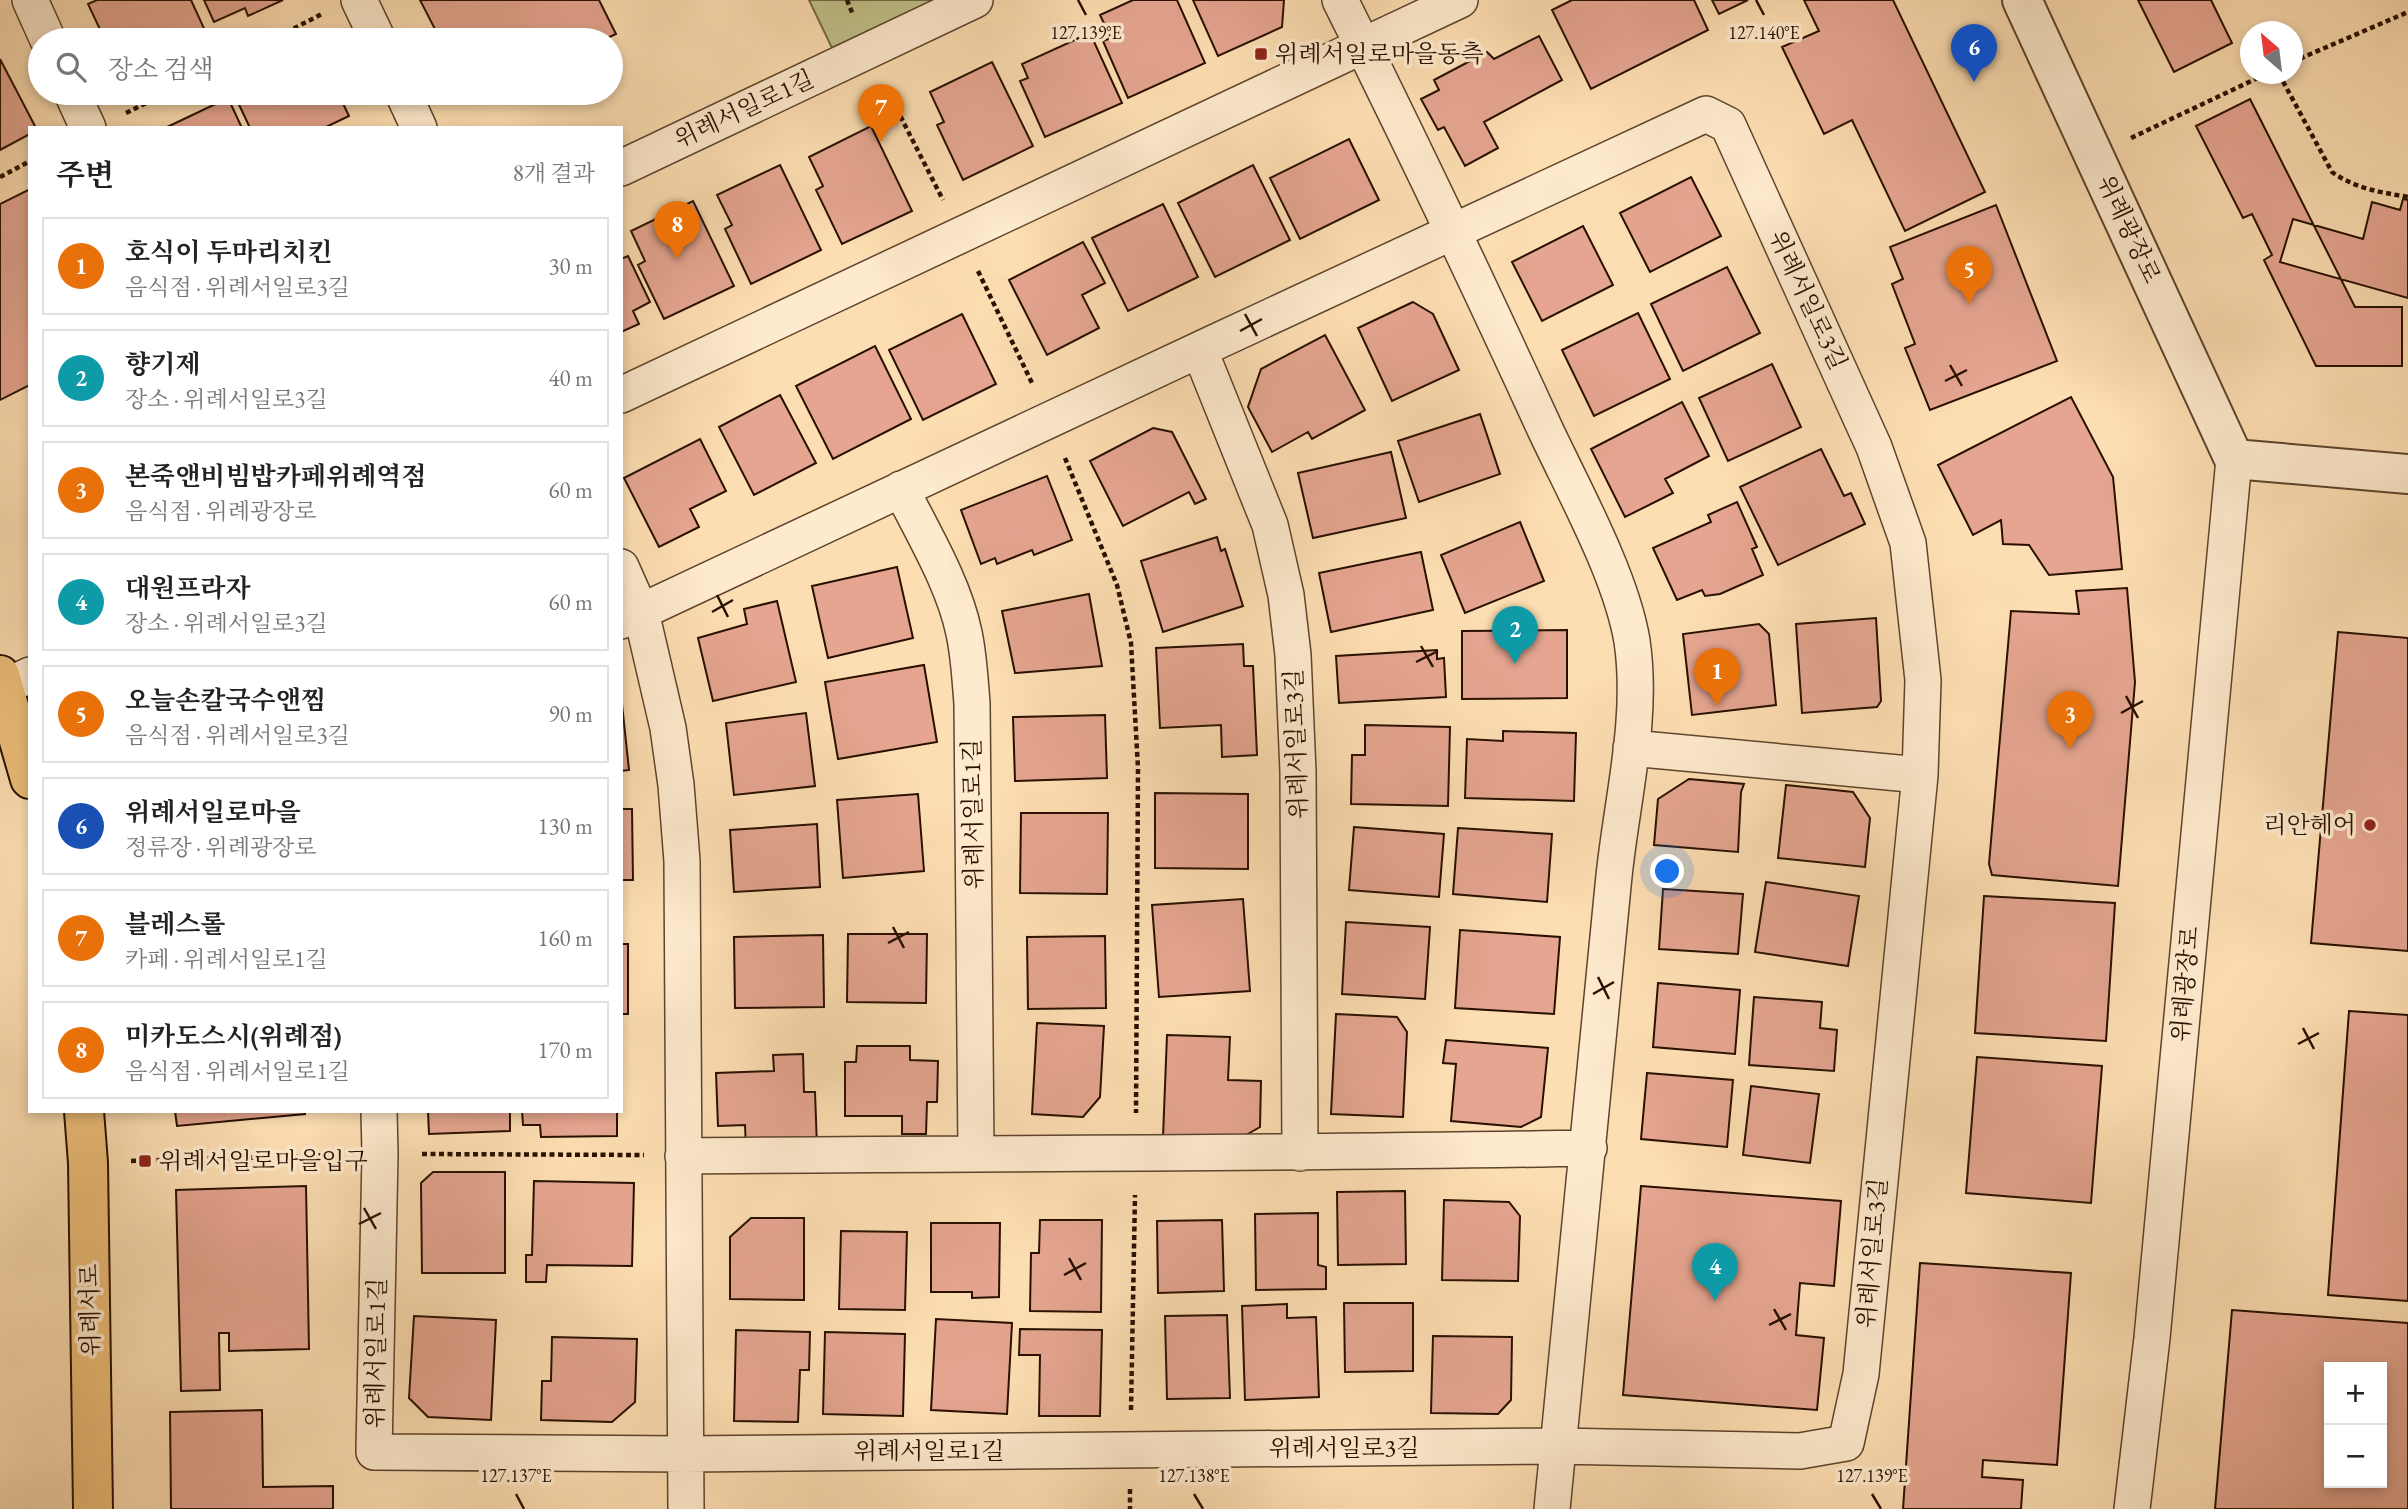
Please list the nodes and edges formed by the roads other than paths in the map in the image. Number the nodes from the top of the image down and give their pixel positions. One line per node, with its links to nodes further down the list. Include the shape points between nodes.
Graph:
1 (30, 0): 7 (street)
2 (975, 0): 14 (street, 위례서일로1길)
3 (1340, 0): 9 (street)
4 (1460, 0): 9 (street)
5 (2022, 0): 18 (street, 위례광장로)
6 (344, 6): 8 (street)
7 (43, 28)
8 (366, 28)
9 (1363, 45): 15 (street); 17 (street)
10 (85, 105): 12 (street)
11 (408, 105): 13 (street)
12 (104, 122)
13 (418, 126)
14 (623, 167)
15 (1453, 229): 16 (street, 위례서일로3길); 24 (street, via 1623,606 1632,642); 26 (street, 위례서일로3길, via 1706,114 1728,125 1874,447 1908,543 1923,680)
16 (1200, 351): 20 (street, 위례서일로3길); 31 (street, 위례서일로3길, via 1270,525 1286,595 1298,772)
17 (623, 394)
18 (2234, 459): 19 (street); 39 (street, 위례광장로)
19 (2408, 474)
20 (901, 489): 22 (street); 30 (street, 위례서일로1길, via 951,592 964,631 968,665)
21 (623, 576): 22 (street)
22 (631, 616): 32 (street, via 668,728 676,785 681,861)
23 (9, 681): 25 (main road)
24 (1631, 748): 26 (street); 29 (street, via 1613,879)
25 (28, 770)
26 (1920, 775): 33 (street, 위례서일로3길, via 1861,1374 1846,1443 1800,1451)
27 (84, 1113): 36 (main road, 위례서로)
28 (379, 1113): 35 (street, 위례서일로1길, via 374,1452)
29 (1589, 1148): 31 (street); 33 (street)
30 (976, 1153): 31 (street); 32 (street)
31 (1300, 1153)
32 (683, 1156): 35 (street)
33 (1558, 1446): 34 (street, 위례서일로3길); 38 (street)
34 (1130, 1450): 35 (street, 위례서일로1길)
35 (685, 1454): 37 (street)
36 (93, 1509)
37 (685, 1509)
38 (1552, 1509)
39 (2132, 1509)

